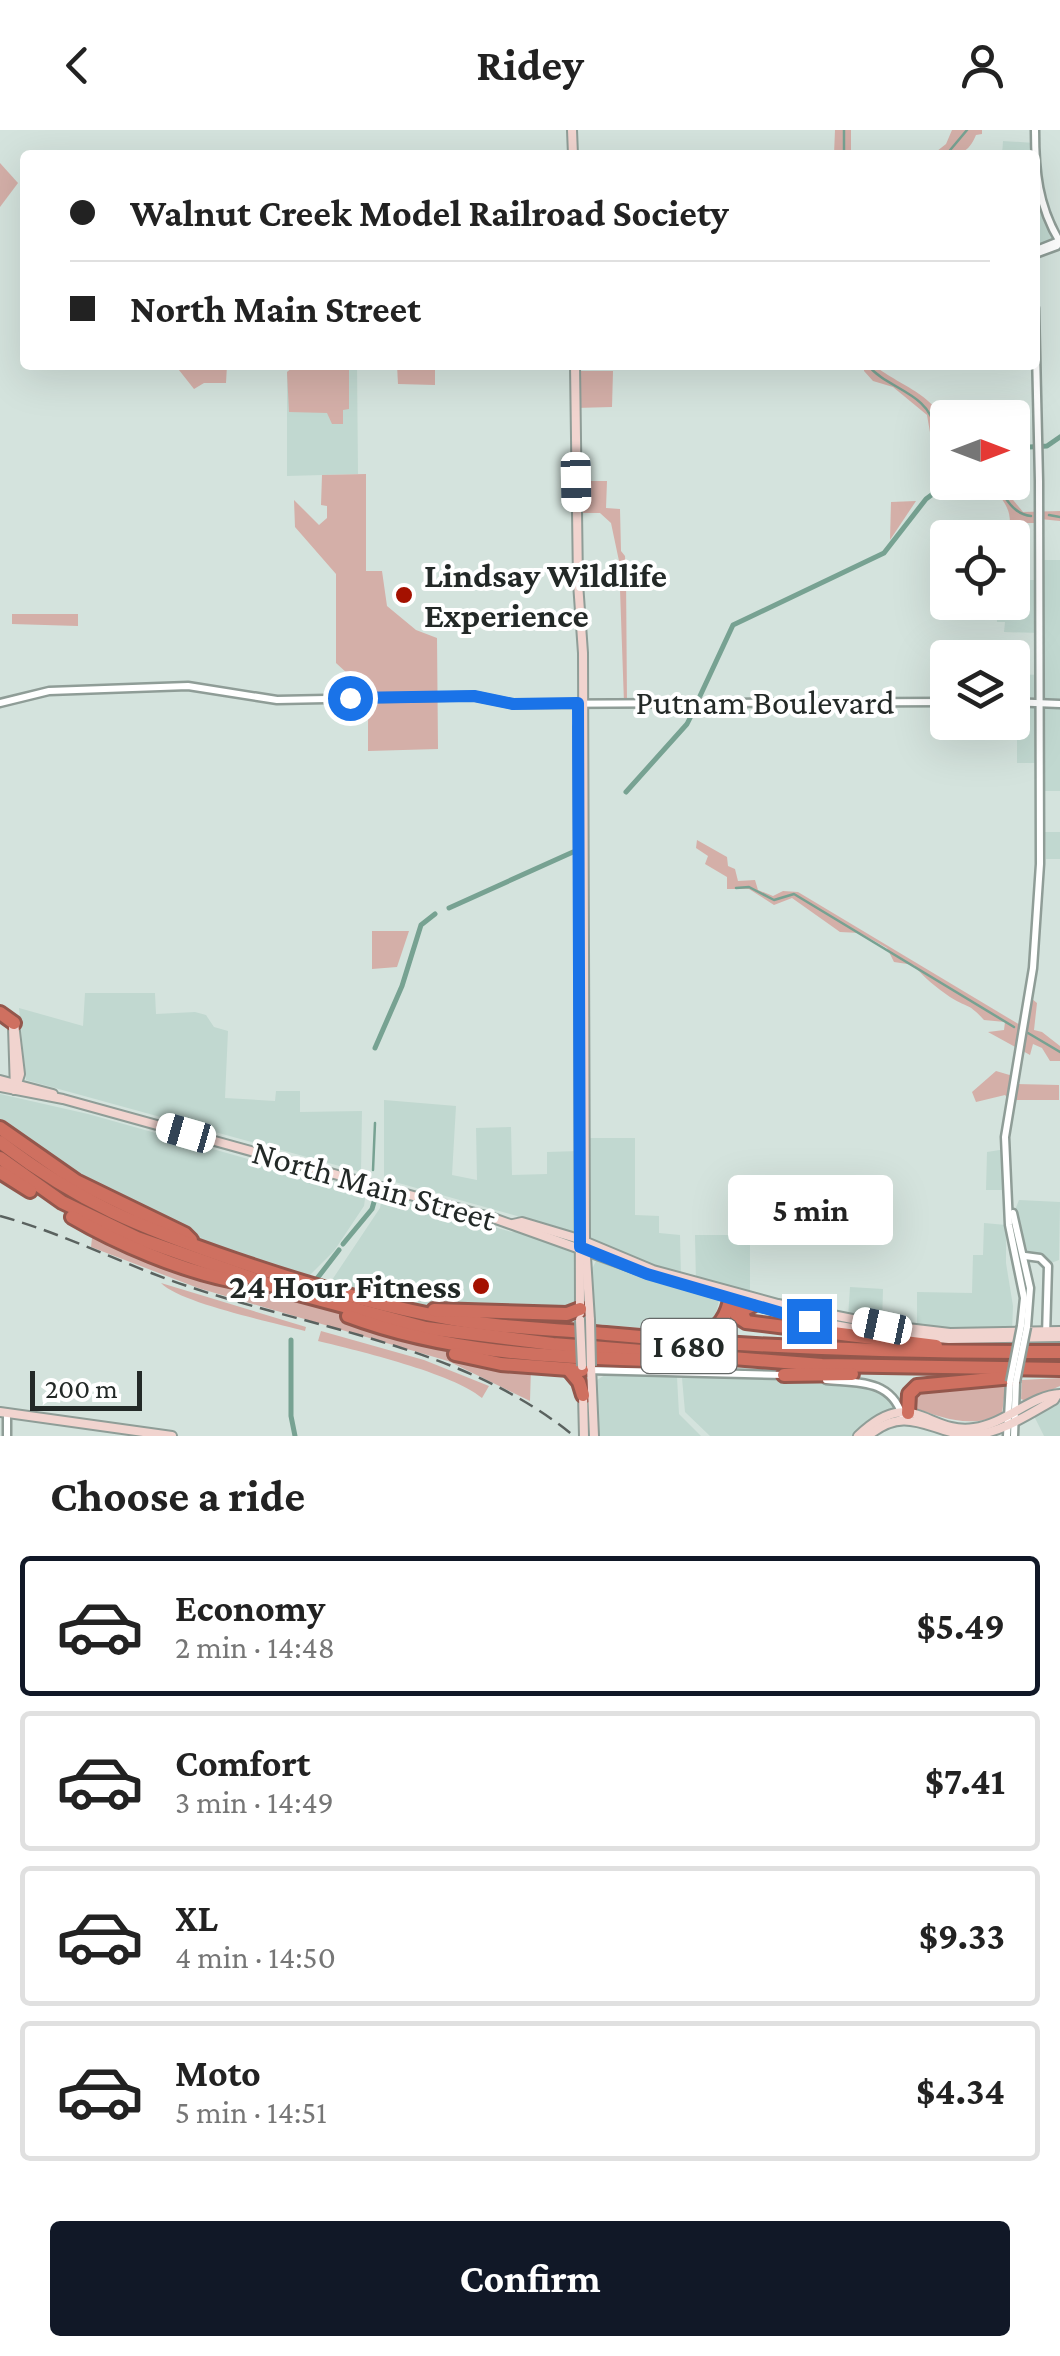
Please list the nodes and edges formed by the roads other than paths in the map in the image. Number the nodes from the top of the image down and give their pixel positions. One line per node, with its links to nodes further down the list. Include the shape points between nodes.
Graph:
1 (1040, 197): 2 (street)
2 (1060, 242)
3 (575, 370): 7 (main road)
4 (1036, 370): 9 (street)
5 (930, 702): 7 (street, Putnam Boulevard)
6 (0, 703): 7 (street, Putnam Boulevard, via 49,691 188,686 276,700 460,696)
7 (580, 703): 18 (main road)
8 (1030, 703): 9 (street)
9 (1040, 703): 10 (street); 20 (street, via 1038,917 1005,1129 1009,1225)
10 (1060, 704)
11 (5, 1019): 13 (main road, via 18,1032)
12 (0, 1083): 13 (main road, North Main Street)
13 (16, 1085): 18 (main road, North Main Street)
14 (3, 1132): 17 (highway, I 680, via 91,1204); 19 (highway, via 76,1182 185,1234)
15 (0, 1158): 23 (highway, I 680, via 114,1229)
16 (0, 1172): 23 (highway, via 108,1236 212,1277)
17 (179, 1240): 19 (highway, I 680); 23 (highway, I 680, via 187,1249)
18 (583, 1244): 21 (main road, North Main Street); 22 (main road); 25 (main road, North Main Street); 29 (main road)
19 (199, 1248): 23 (highway, I 680)
20 (1022, 1258): 31 (street, via 1031,1298); 33 (street, via 1042,1265)
21 (617, 1262): 22 (main road, via 596,1262); 25 (main road, North Main Street)
22 (588, 1277): 29 (main road)
23 (298, 1288): 24 (highway, I 680)
24 (322, 1294): 26 (highway, I 680); 28 (highway, I 680); 38 (highway, I 680, via 443,1322 551,1334 793,1354)
25 (730, 1295): 27 (main road, North Main Street); 30 (highway); 31 (main road, North Main Street, via 882,1326); 35 (highway, via 725,1318 709,1332)
26 (334, 1304): 32 (highway, via 346,1316); 37 (highway, I 680, via 458,1333)
27 (753, 1305): 30 (highway, via 742,1310); 31 (main road, North Main Street, via 882,1333 949,1339)
28 (407, 1310): 29 (highway); 35 (highway, I 680)
29 (583, 1316): 40 (main road, bridge)
30 (746, 1322): 36 (highway, via 937,1346)
31 (1018, 1330): 33 (main road); 44 (street, bridge)
32 (397, 1332): 37 (highway, via 482,1350 628,1359); 40 (highway, via 478,1360)
33 (1046, 1334): 34 (main road)
34 (1060, 1334)
35 (657, 1338): 36 (highway, I 680)
36 (952, 1354): 38 (highway, I 680)
37 (710, 1356): 39 (highway, I 680)
38 (1060, 1356)
39 (881, 1367): 41 (highway, I 680); 43 (highway)
40 (583, 1368): 42 (street); 47 (main road); 47 (highway, via 579,1382)
41 (1060, 1369): 50 (highway, via 917,1386 908,1394)
42 (611, 1370): 43 (street); 47 (street)
43 (784, 1375): 50 (street, via 878,1385)
44 (1013, 1382): 46 (street); 51 (street)
45 (1058, 1395): 48 (main road); 51 (main road)
46 (1014, 1396): 48 (street, via 1021,1404); 51 (street)
47 (586, 1398): 52 (main road); 55 (main road)
48 (1034, 1403): 51 (main road)
49 (3, 1412): 53 (street); 54 (main road)
50 (905, 1417): 51 (main road, via 966,1429); 56 (main road, via 872,1422); 57 (main road)
51 (1010, 1426)
52 (594, 1433)
53 (7, 1436)
54 (172, 1436)
55 (581, 1436)
56 (858, 1436)
57 (868, 1436)

